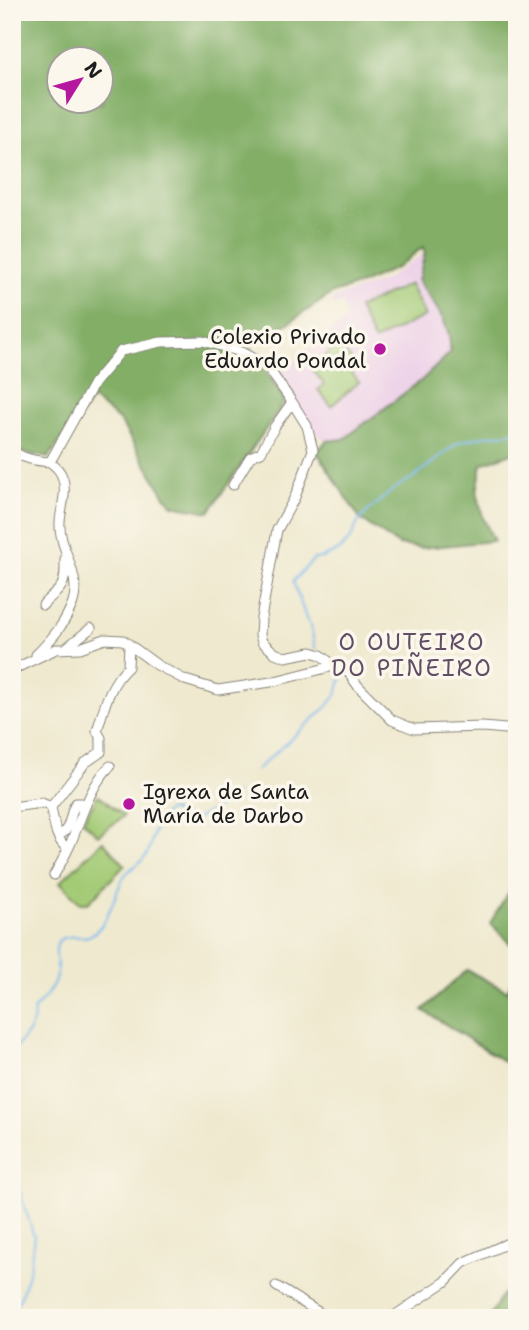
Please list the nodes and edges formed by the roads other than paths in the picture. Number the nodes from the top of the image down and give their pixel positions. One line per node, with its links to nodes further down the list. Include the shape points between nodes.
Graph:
1 (292, 402): 3 (street, via 266,365 241,352 203,341 161,342 121,351 94,383); 4 (street, via 261,452 250,457); 11 (street, via 307,426 313,450 278,530 260,635 275,653 285,657 321,655)
2 (12, 450): 3 (street)
3 (50, 462): 5 (street, via 64,479 60,524)
4 (233, 485)
5 (65, 547): 6 (street, via 61,586); 10 (street, via 75,584 73,601 57,635)
6 (43, 605)
7 (91, 628): 9 (street)
8 (129, 645): 9 (street, via 105,639); 11 (street, via 185,680 218,690); 16 (street, via 128,667 117,677 97,731 101,752 85,764)
9 (64, 649): 10 (street)
10 (30, 662): 12 (street)
11 (334, 666): 13 (street, via 349,673 392,720 414,729)
12 (12, 670)
13 (517, 730)
14 (110, 766): 17 (street)
15 (12, 807): 16 (street, via 42,803)
16 (51, 807): 18 (street)
17 (80, 821): 18 (street, via 83,807 76,803 68,829); 19 (street)
18 (57, 834): 19 (street)
19 (68, 849): 20 (street)
20 (54, 875)
21 (517, 1239): 24 (street, via 463,1263 445,1282)
22 (276, 1286): 23 (street)
23 (328, 1318)
24 (391, 1318)

